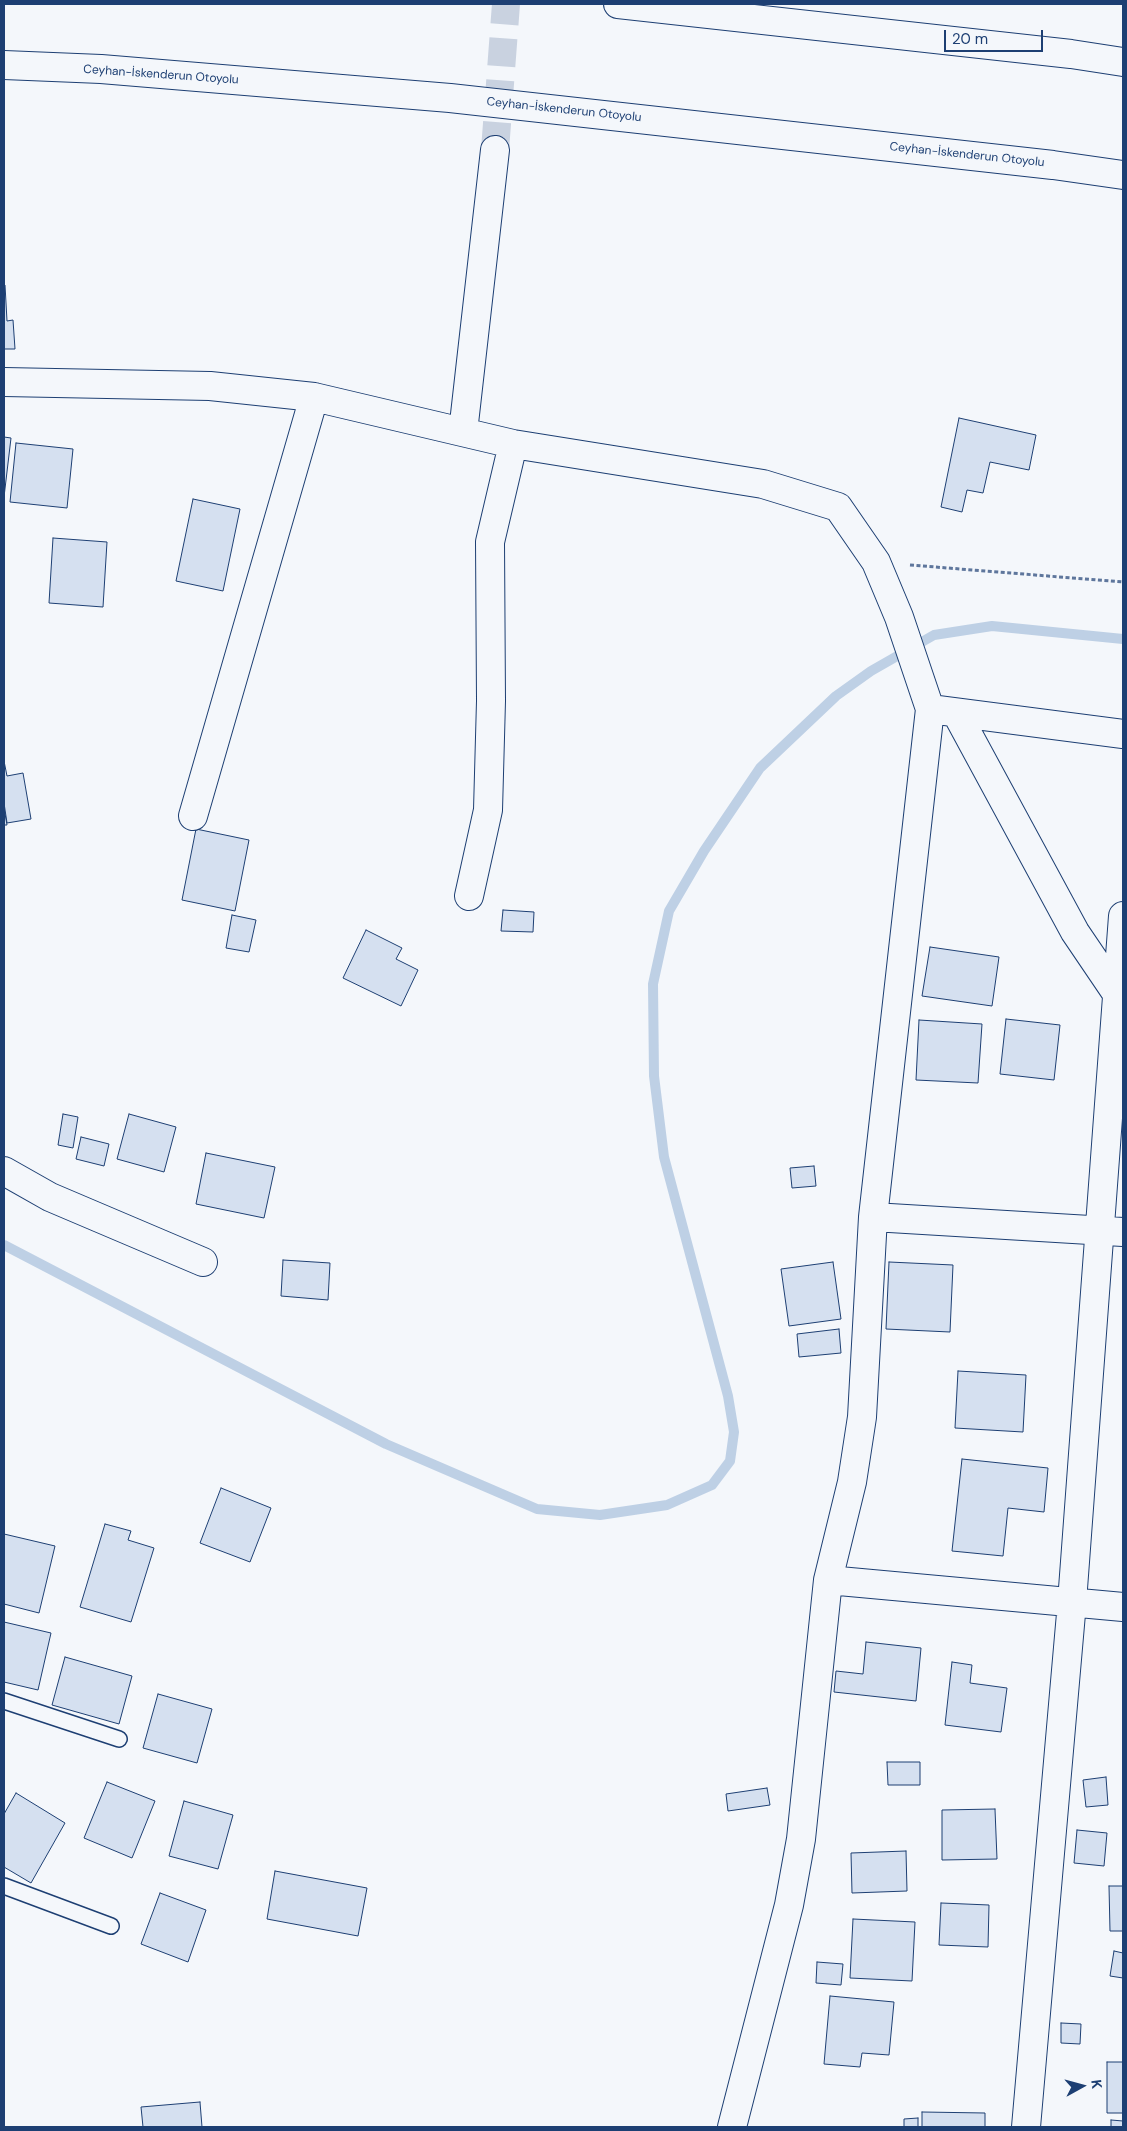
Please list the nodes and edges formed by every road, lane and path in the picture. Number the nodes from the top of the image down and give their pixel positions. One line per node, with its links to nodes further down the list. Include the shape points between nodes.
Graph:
1 (618, 4): 2 (main road)
2 (1123, 62)
3 (4, 66): 5 (main road, Ceyhan-İskenderun Otoyolu, via 101,69 450,98)
4 (495, 150): 8 (main road)
5 (1123, 175)
6 (4, 382): 7 (main road, via 210,386)
7 (314, 397): 8 (main road); 15 (main road)
8 (463, 432): 9 (main road)
9 (513, 444): 10 (main road, via 763,484 838,507); 16 (main road, via 490,542 488,810)
10 (876, 562): 11 (path); 12 (main road, via 899,617)
11 (1123, 582)
12 (930, 709): 13 (main road); 20 (main road)
13 (957, 714): 14 (main road); 18 (main road, via 1075,932)
14 (1123, 734)
15 (193, 816)
16 (469, 896)
17 (1123, 916): 18 (main road)
18 (1116, 994): 21 (main road)
19 (4, 1171): 22 (main road, via 50,1197)
20 (873, 1217): 21 (main road); 23 (main road, via 862,1417 852,1482)
21 (1112, 1231): 24 (main road)
22 (203, 1262)
23 (828, 1580): 24 (main road); 30 (main road, via 799,1848 789,1905)
24 (1072, 1602): 25 (main road); 31 (main road)
25 (1123, 1606)
26 (4, 1701): 27 (lane)
27 (119, 1739)
28 (4, 1886): 29 (lane)
29 (111, 1926)
30 (732, 2127)
31 (1026, 2127)

